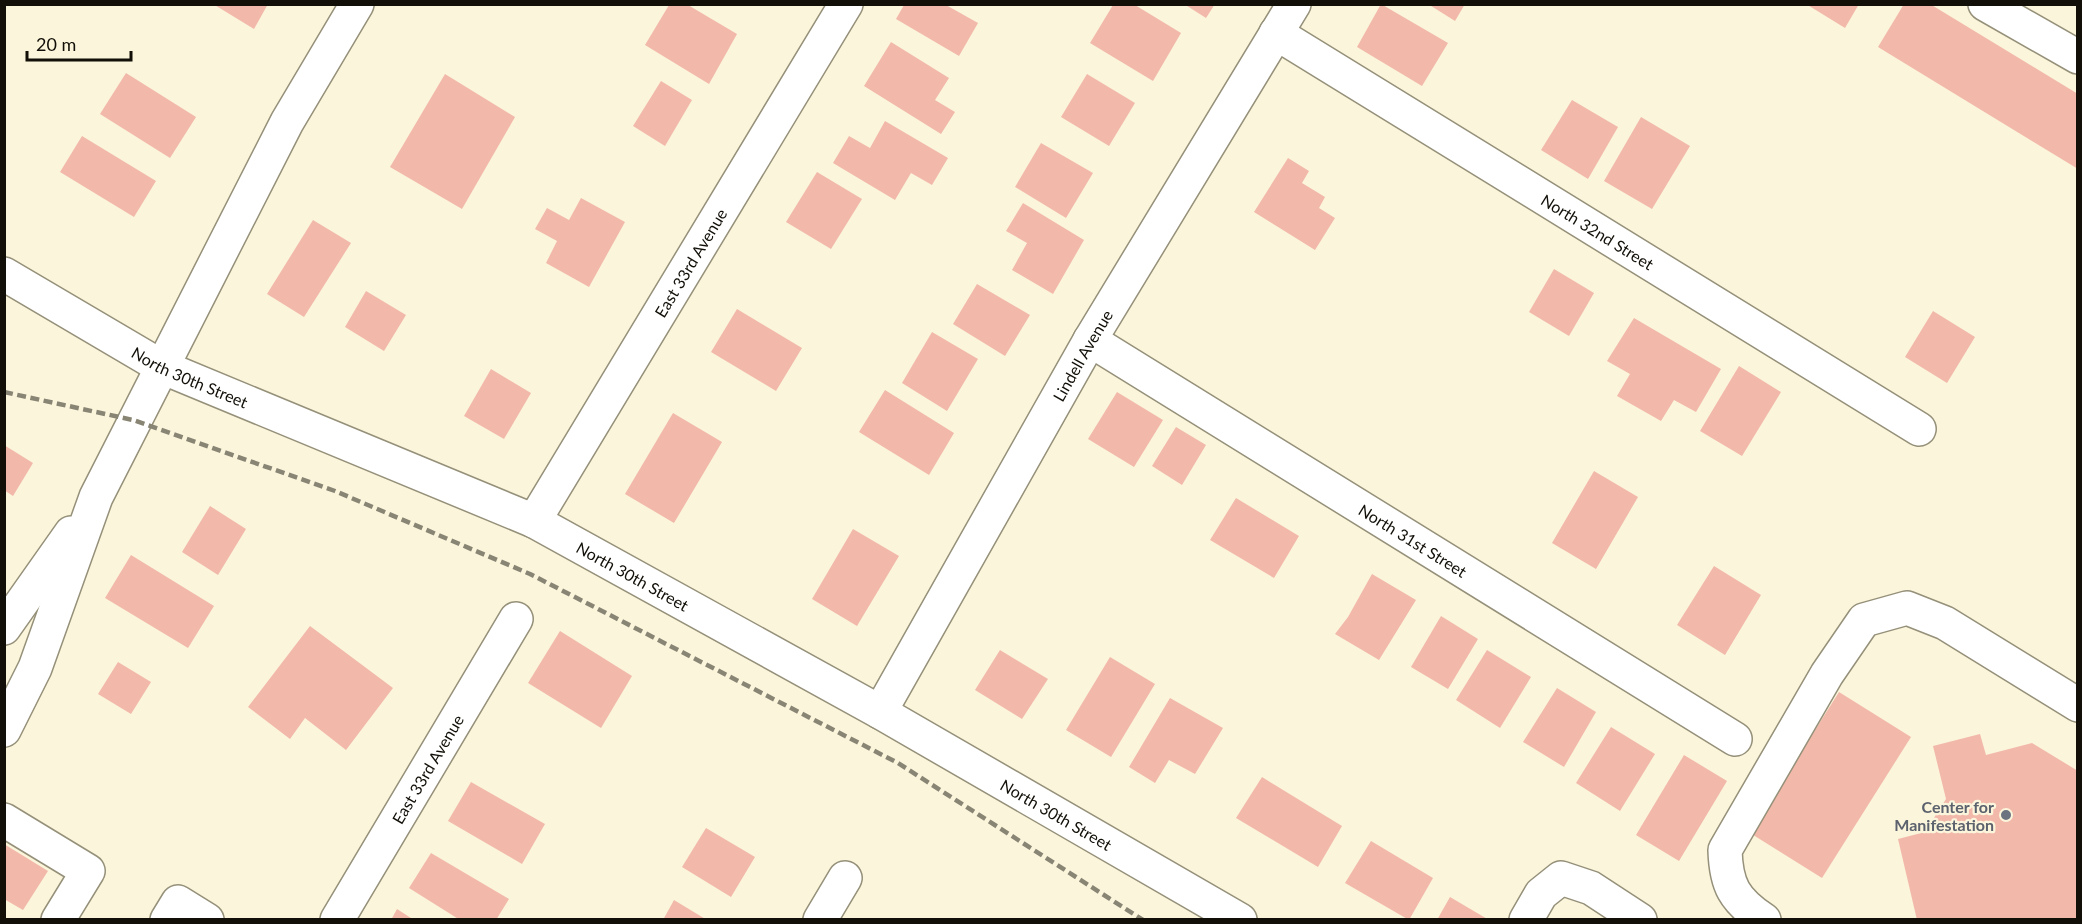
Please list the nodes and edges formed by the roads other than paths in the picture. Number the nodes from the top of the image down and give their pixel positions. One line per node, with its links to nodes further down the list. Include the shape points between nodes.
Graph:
1 (357, 4): 9 (street, via 287,122)
2 (846, 4): 12 (street, East 33rd Avenue)
3 (1294, 4): 5 (street, Lindell Avenue)
4 (1986, 4): 6 (street)
5 (1276, 33): 8 (street, Lindell Avenue); 10 (street, North 32nd Street)
6 (2078, 57)
7 (4, 274): 9 (street, North 30th Street)
8 (1090, 340): 16 (street, Lindell Avenue); 18 (street, North 31st Street)
9 (162, 367): 11 (street); 12 (street, North 30th Street)
10 (1919, 429)
11 (96, 497): 14 (street); 17 (street, via 35,668)
12 (534, 521): 16 (street, North 30th Street)
13 (516, 619): 26 (street, East 33rd Avenue)
14 (4, 628)
15 (2078, 705): 22 (street, via 1945,623 1907,608 1864,620 1827,674 1725,850 1726,876 1742,905)
16 (880, 712): 28 (street, North 30th Street)
17 (4, 730)
18 (1735, 739)
19 (4, 820): 23 (street, via 88,871)
20 (844, 878): 27 (street)
21 (1622, 915): 29 (street, via 1591,888 1561,878 1541,894)
22 (1759, 918)
23 (58, 920)
24 (167, 920): 25 (street, via 178,902)
25 (207, 920)
26 (337, 920)
27 (820, 920)
28 (1240, 920)
29 (1526, 920)

